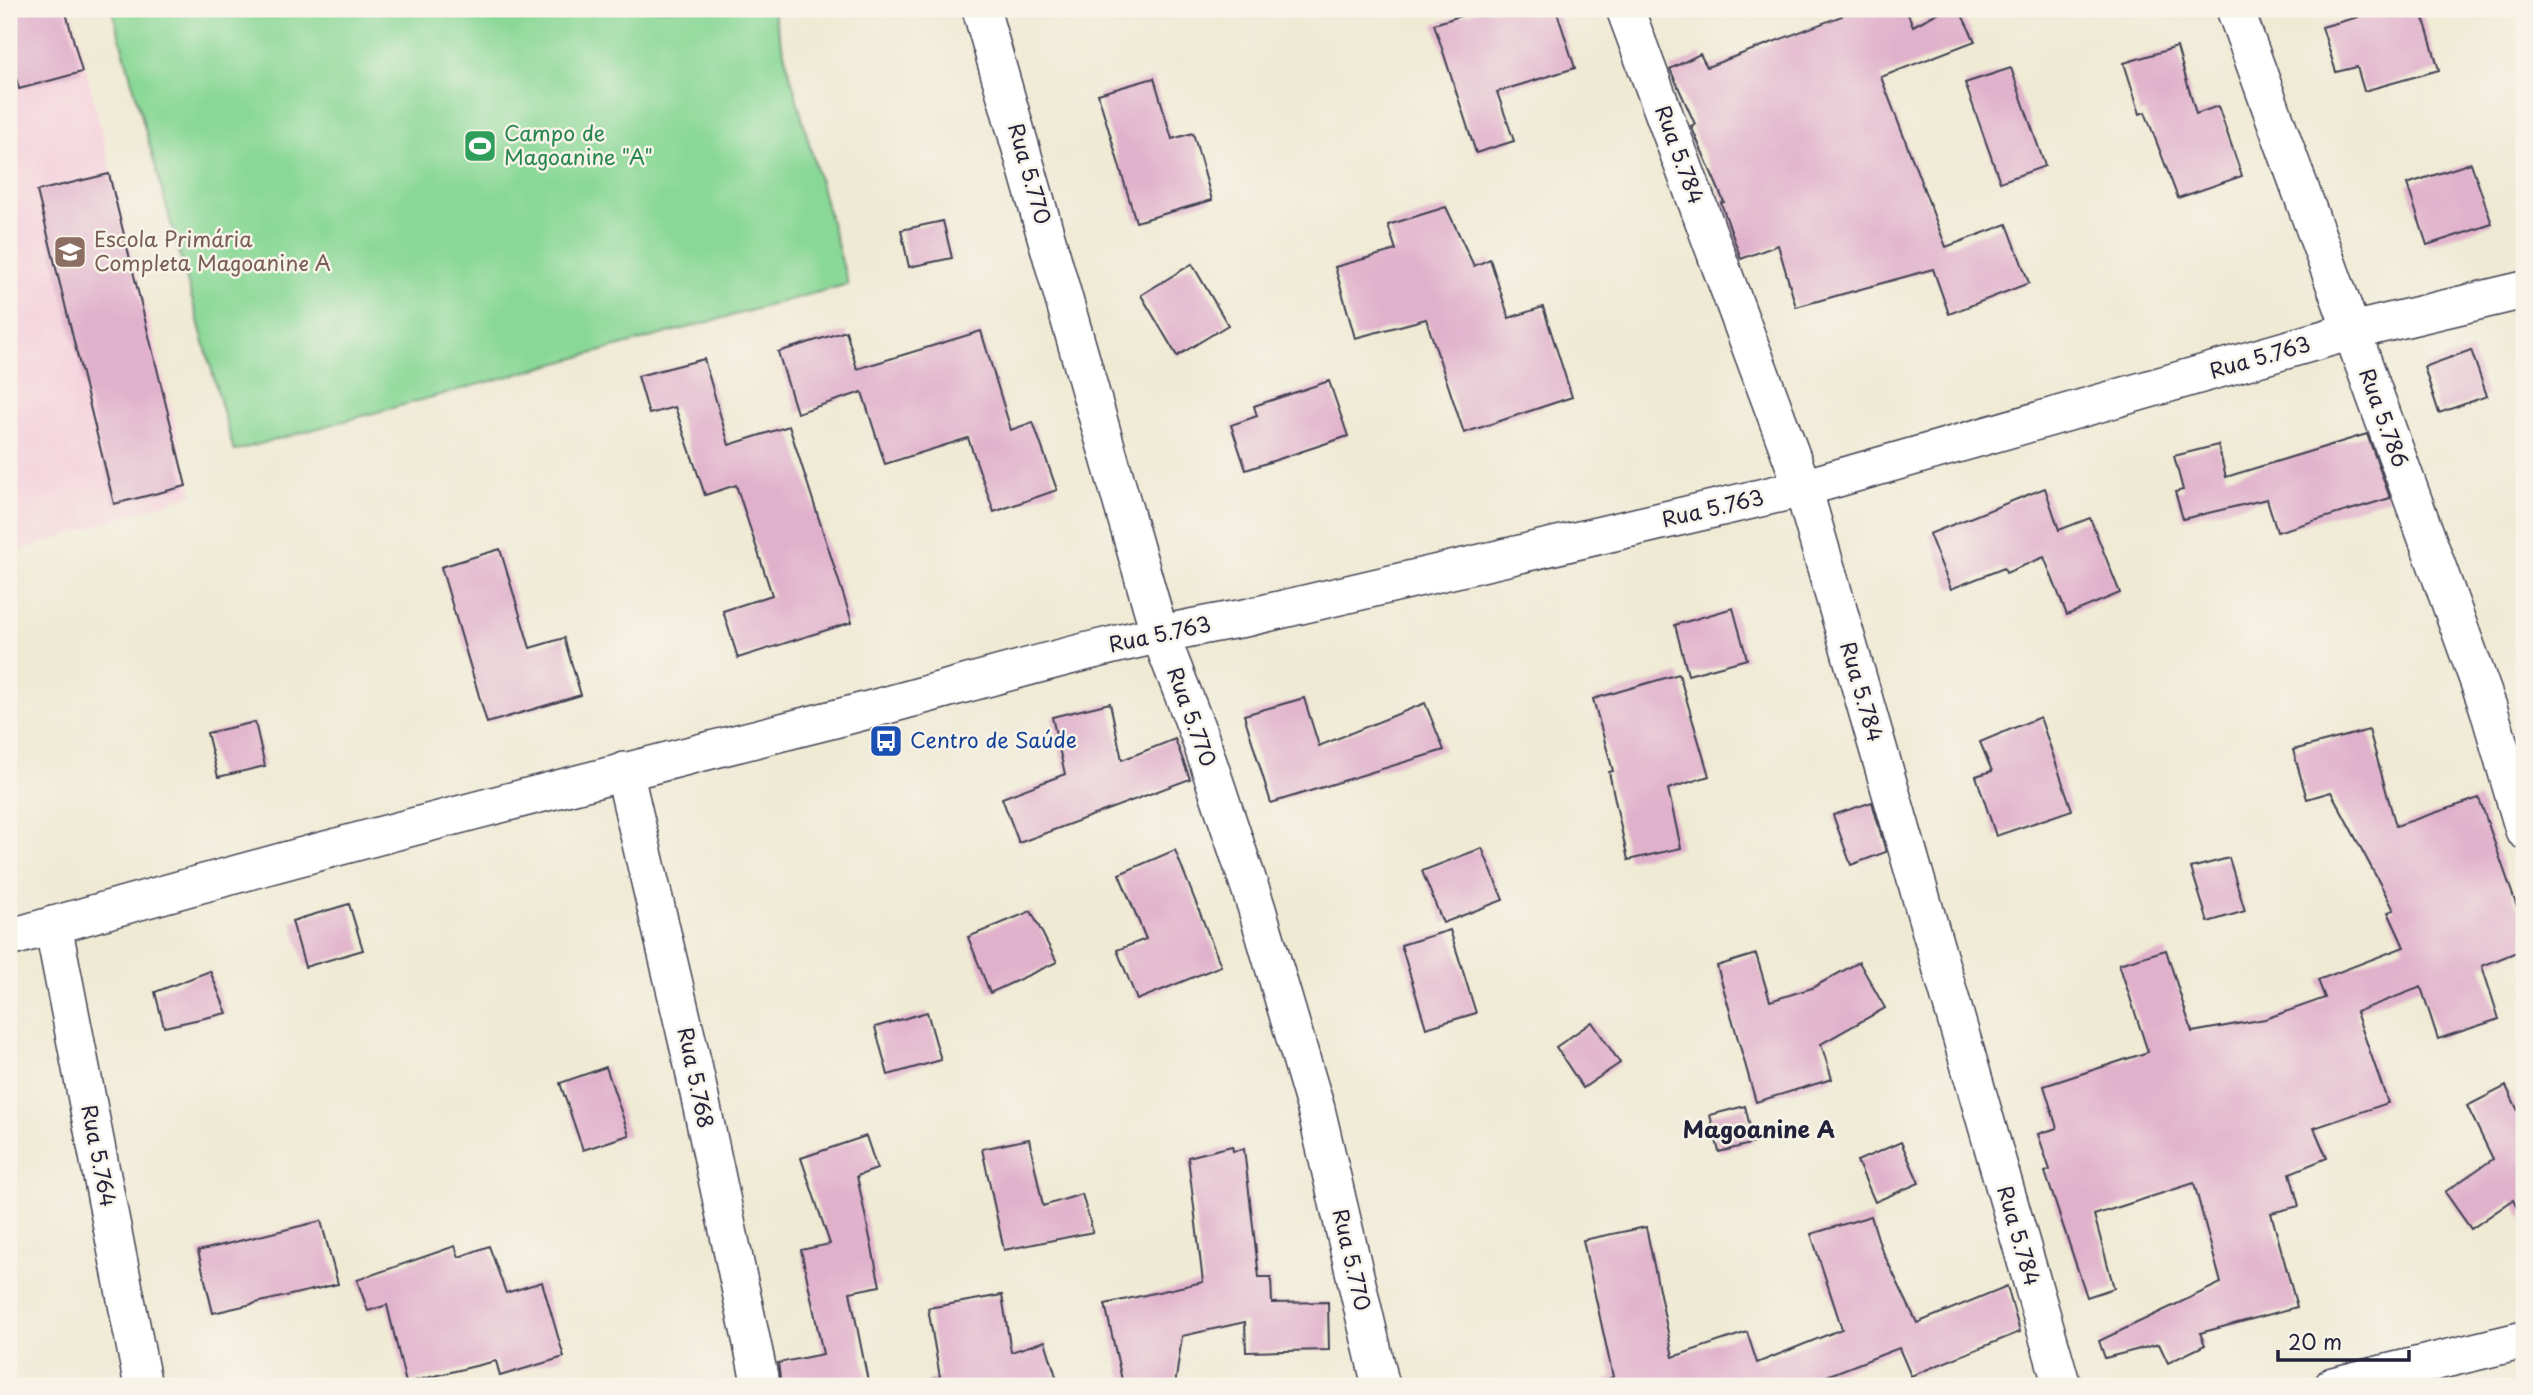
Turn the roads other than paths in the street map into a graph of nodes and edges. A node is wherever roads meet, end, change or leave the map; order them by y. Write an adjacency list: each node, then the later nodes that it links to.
1 (981, 9): 7 (street, Rua 5.770)
2 (1625, 9): 6 (street, Rua 5.784)
3 (2235, 9): 5 (street, Rua 5.786)
4 (2524, 290): 5 (street, Rua 5.763)
5 (2351, 331): 6 (street, Rua 5.763); 9 (street, Rua 5.786)
6 (1803, 488): 7 (street, Rua 5.763); 16 (street, Rua 5.784)
7 (1159, 632): 8 (street, Rua 5.763); 15 (street, Rua 5.770)
8 (624, 771): 10 (street, Rua 5.763); 14 (street, Rua 5.768)
9 (2524, 830)
10 (53, 925): 11 (street, Rua 5.763); 13 (street, Rua 5.764)
11 (9, 938)
12 (2524, 1340): 17 (street)
13 (143, 1386)
14 (761, 1386)
15 (1381, 1386)
16 (2062, 1386)
17 (2333, 1386)

